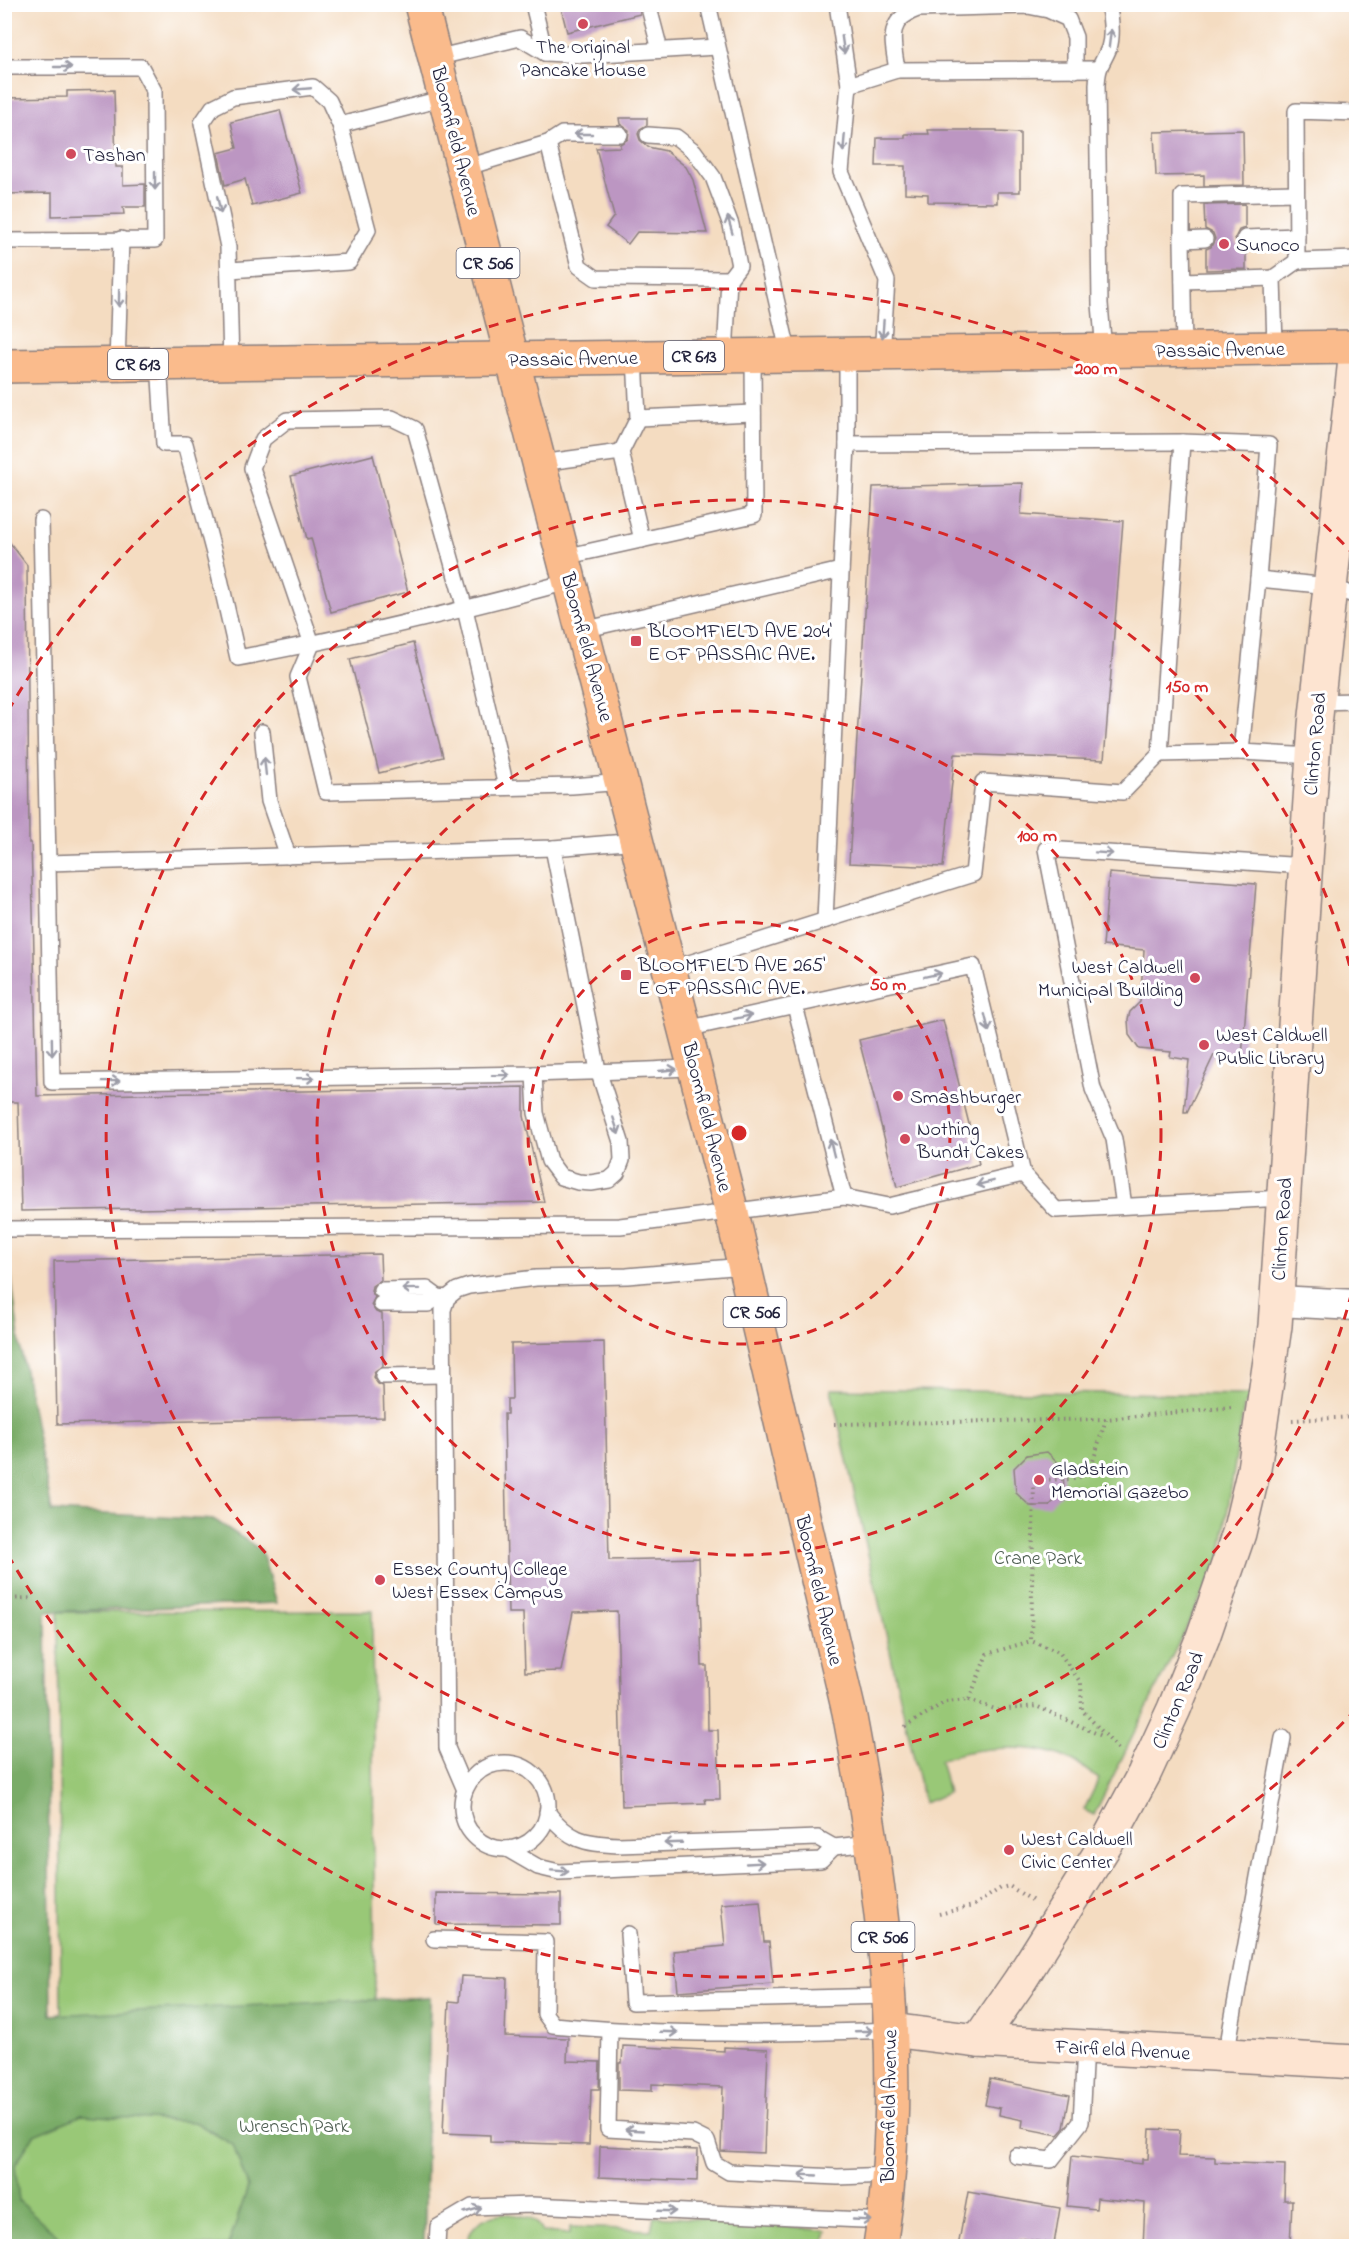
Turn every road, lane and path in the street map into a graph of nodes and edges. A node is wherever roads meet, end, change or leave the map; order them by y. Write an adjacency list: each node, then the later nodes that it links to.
1 (421, 4): 10 (main road, Bloomfield Avenue / CR 506)
2 (532, 4): 9 (lane)
3 (648, 4): 8 (lane)
4 (708, 4): 7 (lane)
5 (837, 4): 15 (lane, one-way to 15)
6 (1108, 4): 12 (lane, one-way to 6)
7 (717, 47): 8 (lane); 42 (lane)
8 (660, 50): 9 (lane)
9 (545, 53): 10 (lane)
10 (435, 58): 16 (main road, Bloomfield Avenue / CR 506)
11 (4, 67): 26 (lane, one-way to 26)
12 (1097, 69): 14 (lane); 39 (lane)
13 (897, 70): 14 (lane); 14 (lane); 15 (lane)
14 (1075, 70)
15 (849, 85): 41 (lane, one-way to 41)
16 (446, 98): 18 (lane); 22 (main road, Bloomfield Avenue / CR 506)
17 (1356, 113): 23 (lane)
18 (340, 125): 32 (lane); 32 (lane, one-way to 32)
19 (620, 134): 21 (lane, one-way to 21)
20 (648, 135): 34 (lane, one-way to 20)
21 (549, 143): 22 (lane); 34 (lane)
22 (464, 168): 45 (main road, Bloomfield Avenue / CR 506)
23 (1296, 193): 24 (lane); 28 (lane)
24 (1296, 236): 25 (lane); 31 (lane)
25 (1245, 238)
26 (121, 239): 29 (lane); 47 (lane, one-way to 47)
27 (1205, 239): 28 (lane)
28 (1182, 240): 35 (lane)
29 (4, 241)
30 (1356, 259): 31 (lane)
31 (1297, 261): 33 (lane)
32 (230, 270): 46 (lane)
33 (1273, 278): 35 (lane); 36 (lane)
34 (729, 279): 43 (lane)
35 (1184, 281): 38 (lane)
36 (1275, 347): 37 (main road, Passaic Avenue / CR 613); 38 (main road, Passaic Avenue / CR 613)
37 (1356, 349): 61 (street, Clinton Road)
38 (1184, 350): 39 (main road, Passaic Avenue / CR 613)
39 (1104, 351): 41 (main road, Passaic Avenue / CR 613)
40 (847, 354): 41 (main road, Passaic Avenue / CR 613); 42 (main road, Passaic Avenue / CR 613); 53 (lane)
41 (882, 354)
42 (789, 355): 43 (main road, Passaic Avenue / CR 613)
43 (739, 356): 44 (main road, Passaic Avenue / CR 613); 50 (lane)
44 (635, 357): 45 (main road, Passaic Avenue / CR 613); 51 (lane)
45 (513, 358): 46 (main road, Passaic Avenue / CR 613); 55 (main road, Bloomfield Avenue / CR 506)
46 (231, 363): 48 (main road, Passaic Avenue / CR 613)
47 (117, 364): 48 (main road, Passaic Avenue / CR 613); 49 (main road, Passaic Avenue / CR 613)
48 (161, 364): 64 (lane)
49 (4, 366)
50 (753, 413): 51 (lane); 57 (lane)
51 (638, 418): 54 (lane)
52 (1182, 442): 53 (lane); 60 (lane); 69 (lane)
53 (847, 444): 59 (lane)
54 (621, 452): 55 (lane); 57 (lane)
55 (540, 463): 58 (main road, Bloomfield Avenue / CR 506)
56 (41, 520): 76 (lane)
57 (642, 540): 58 (lane)
58 (568, 569): 62 (lane); 63 (main road, Bloomfield Avenue / CR 506)
59 (841, 570): 63 (lane); 78 (lane)
60 (1258, 579): 61 (lane); 68 (lane)
61 (1343, 591): 66 (street, Clinton Road)
62 (465, 609): 64 (lane); 64 (lane); 72 (lane)
63 (583, 630): 71 (main road, Bloomfield Avenue / CR 506)
64 (312, 644): 72 (lane)
65 (1356, 701): 66 (lane)
66 (1317, 702): 70 (street, Clinton Road)
67 (262, 732): 75 (lane, one-way to 67)
68 (1241, 752): 69 (lane); 70 (lane)
69 (1160, 754): 78 (lane)
70 (1313, 756): 77 (street, Clinton Road)
71 (622, 782): 72 (lane); 73 (main road, Bloomfield Avenue / CR 506)
72 (506, 788)
73 (638, 841): 74 (lane); 79 (main road, Bloomfield Avenue / CR 506)
74 (553, 848): 75 (lane); 83 (lane)
75 (288, 856): 76 (lane)
76 (48, 863): 84 (lane, one-way to 84)
77 (1305, 866): 87 (street, Clinton Road); 88 (lane, one-way to 77)
78 (825, 920): 79 (lane)
79 (670, 969): 81 (main road, Bloomfield Avenue / CR 506)
80 (795, 1006): 81 (lane, one-way to 80); 85 (lane, one-way to 85); 86 (lane, one-way to 80)
81 (686, 1029): 82 (main road, Bloomfield Avenue / CR 506)
82 (695, 1067): 83 (lane, one-way to 82); 89 (main road, Bloomfield Avenue / CR 506)
83 (598, 1070): 84 (lane); 84 (lane, one-way to 84)
84 (534, 1074)
85 (1023, 1174): 86 (lane, one-way to 86); 88 (lane)
86 (844, 1197): 89 (lane)
87 (1283, 1198): 88 (lane); 94 (street, Clinton Road)
88 (1124, 1206)
89 (732, 1212): 90 (lane); 91 (main road, Bloomfield Avenue / CR 506)
90 (4, 1229)
91 (744, 1266): 93 (lane); 112 (main road, Bloomfield Avenue / CR 506)
92 (381, 1297): 93 (lane)
93 (442, 1298): 97 (lane)
94 (1276, 1301): 95 (street); 98 (street, Clinton Road)
95 (1356, 1305)
96 (383, 1376): 97 (lane)
97 (444, 1376): 110 (lane)
98 (1247, 1414): 99 (path); 100 (path); 109 (street, Clinton Road)
99 (1356, 1417)
100 (1106, 1419): 101 (path); 104 (path)
101 (834, 1424)
102 (34, 1598): 103 (path)
103 (4, 1599)
104 (1031, 1641): 105 (path); 107 (path)
105 (969, 1700): 106 (path); 107 (path)
106 (905, 1727)
107 (1106, 1737): 109 (path)
108 (1283, 1738): 124 (lane)
109 (1144, 1774): 122 (street, Clinton Road)
110 (465, 1790): 111 (lane); 114 (lane)
111 (547, 1812): 113 (lane, one-way to 111); 114 (lane)
112 (871, 1843): 113 (lane); 119 (main road, Bloomfield Avenue / CR 506)
113 (834, 1847): 114 (lane, one-way to 113)
114 (507, 1849)
115 (1036, 1902): 116 (path)
116 (939, 1914)
117 (628, 1934): 119 (lane)
118 (434, 1939): 120 (lane)
119 (888, 1996): 121 (main road, Bloomfield Avenue / CR 506)
120 (610, 2030): 121 (lane, one-way to 121); 127 (lane, one-way to 120)
121 (891, 2030): 122 (street, Fairfield Avenue); 127 (main road, Bloomfield Avenue / CR 506)
122 (978, 2041): 123 (street, Fairfield Avenue)
123 (1086, 2047): 124 (street, Fairfield Avenue); 126 (lane)
124 (1226, 2055): 125 (street, Fairfield Avenue)
125 (1356, 2062)
126 (1016, 2156)
127 (888, 2175): 128 (main road, Bloomfield Avenue / CR 506)
128 (883, 2234): 129 (lane, one-way to 128)
129 (437, 2247)

